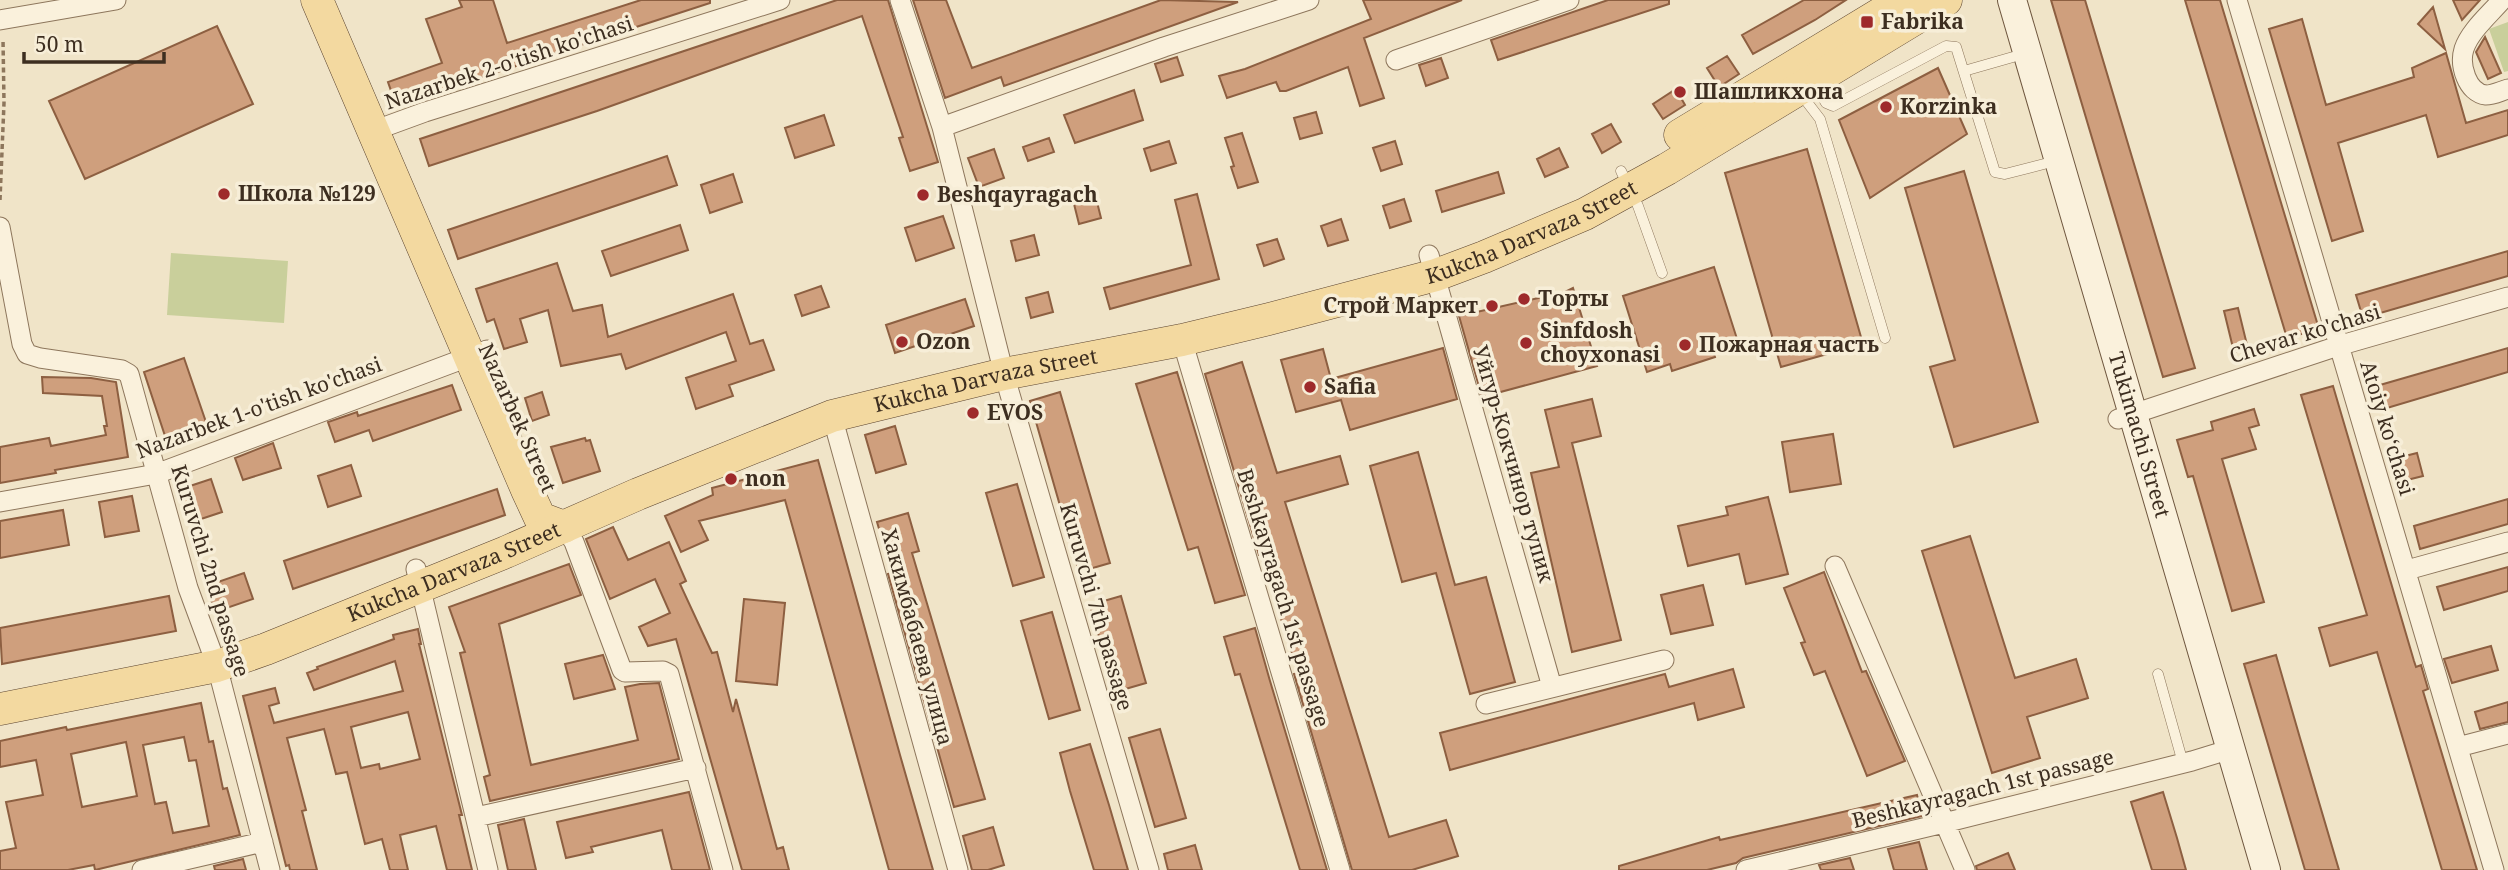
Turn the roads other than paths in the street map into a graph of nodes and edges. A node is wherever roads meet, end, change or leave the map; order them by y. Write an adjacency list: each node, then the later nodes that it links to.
1 (116, 0): 14 (street)
2 (317, 0): 21 (main road, Nazarbek Street)
3 (336, 0): 21 (main road, Nazarbek Street)
4 (780, 0): 21 (street, Nazarbek 2-o'tish ko'chasi)
5 (900, 0): 20 (street, Kuruvchi 7th passage)
6 (1309, 0): 20 (street)
7 (1569, 0): 16 (street)
8 (1903, 0): 23 (main road, Kukcha Darvaza Street)
9 (1946, 0): 18 (main road, Kukcha Darvaza Street)
10 (1996, 0): 15 (main road, Tukimachi Street)
11 (2012, 0): 24 (main road, Tukimachi Street)
12 (2237, 0): 31 (street, Atoiy koʻchasi)
13 (2502, 0): 19 (street)
14 (1, 19)
15 (2013, 57): 17 (lane); 22 (main road, Tukimachi Street)
16 (1396, 60)
17 (1964, 71): 18 (lane); 22 (lane)
18 (1805, 86): 23 (main road, Kukcha Darvaza Street); 29 (lane)
19 (2508, 89)
20 (943, 127): 33 (street, Kuruvchi 7th passage)
21 (381, 128): 32 (main road, Nazarbek Street)
22 (2044, 164): 24 (main road, Tukimachi Street)
23 (1625, 180): 26 (main road, Kukcha Darvaza Street); 27 (lane)
24 (2064, 203): 35 (main road, Tukimachi Street)
25 (0, 227): 36 (street, Kuruvchi 2nd passage)
26 (1433, 265): 30 (main road, Kukcha Darvaza Street); 33 (main road, Kukcha Darvaza Street); 46 (street, Уйгур-Кокчинор тупик)
27 (1662, 273)
28 (2508, 298): 31 (street, Chevar ko'chasi)
29 (1885, 338)
30 (1182, 340): 33 (main road, Kukcha Darvaza Street); 64 (street, Beshkayragach 1st passage)
31 (2338, 346): 35 (street, Chevar ko'chasi); 41 (street, Atoiy koʻchasi)
32 (478, 354): 36 (street, Nazarbek 1-o'tish ko'chasi); 38 (main road, Nazarbek Street)
33 (1002, 365): 34 (main road, Kukcha Darvaza Street); 38 (main road, Kukcha Darvaza Street); 63 (street, Kuruvchi 7th passage)
34 (832, 416): 38 (main road, Kukcha Darvaza Street); 62 (street, Хакимбабаева улица)
35 (2126, 416): 52 (main road, Tukimachi Street)
36 (156, 474): 37 (street, Nazarbek 1-o'tish ko'chasi); 43 (street, Kuruvchi 2nd passage)
37 (0, 502)
38 (554, 519): 42 (main road, Kukcha Darvaza Street); 54 (street)
39 (2508, 542): 41 (street)
40 (1835, 566): 56 (street)
41 (2407, 570): 51 (street, Atoiy koʻchasi)
42 (418, 578): 43 (main road, Kukcha Darvaza Street); 55 (street)
43 (213, 656): 47 (main road, Kukcha Darvaza Street); 49 (main road, Kukcha Darvaza Street); 57 (street, Kuruvchi 2nd passage)
44 (1664, 660): 46 (street)
45 (2158, 674): 53 (lane)
46 (1552, 687): 48 (street)
47 (0, 689)
48 (1486, 704)
49 (0, 709)
50 (2508, 734): 51 (street)
51 (2458, 747): 69 (street, Atoiy koʻchasi)
52 (2222, 752): 53 (street, Beshkayragach 1st passage); 67 (main road, Tukimachi Street); 68 (main road, Tukimachi Street)
53 (2183, 763): 56 (street, Beshkayragach 1st passage)
54 (696, 768): 55 (street); 61 (street)
55 (476, 817): 60 (street)
56 (1944, 823): 65 (street, Beshkayragach 1st passage); 66 (street)
57 (263, 842): 58 (street); 59 (street, Kuruvchi 2nd passage)
58 (142, 870)
59 (270, 870)
60 (488, 870)
61 (723, 870)
62 (958, 870)
63 (1149, 870)
64 (1340, 870)
65 (1746, 870)
66 (1965, 870)
67 (2248, 870)
68 (2266, 870)
69 (2494, 870)

